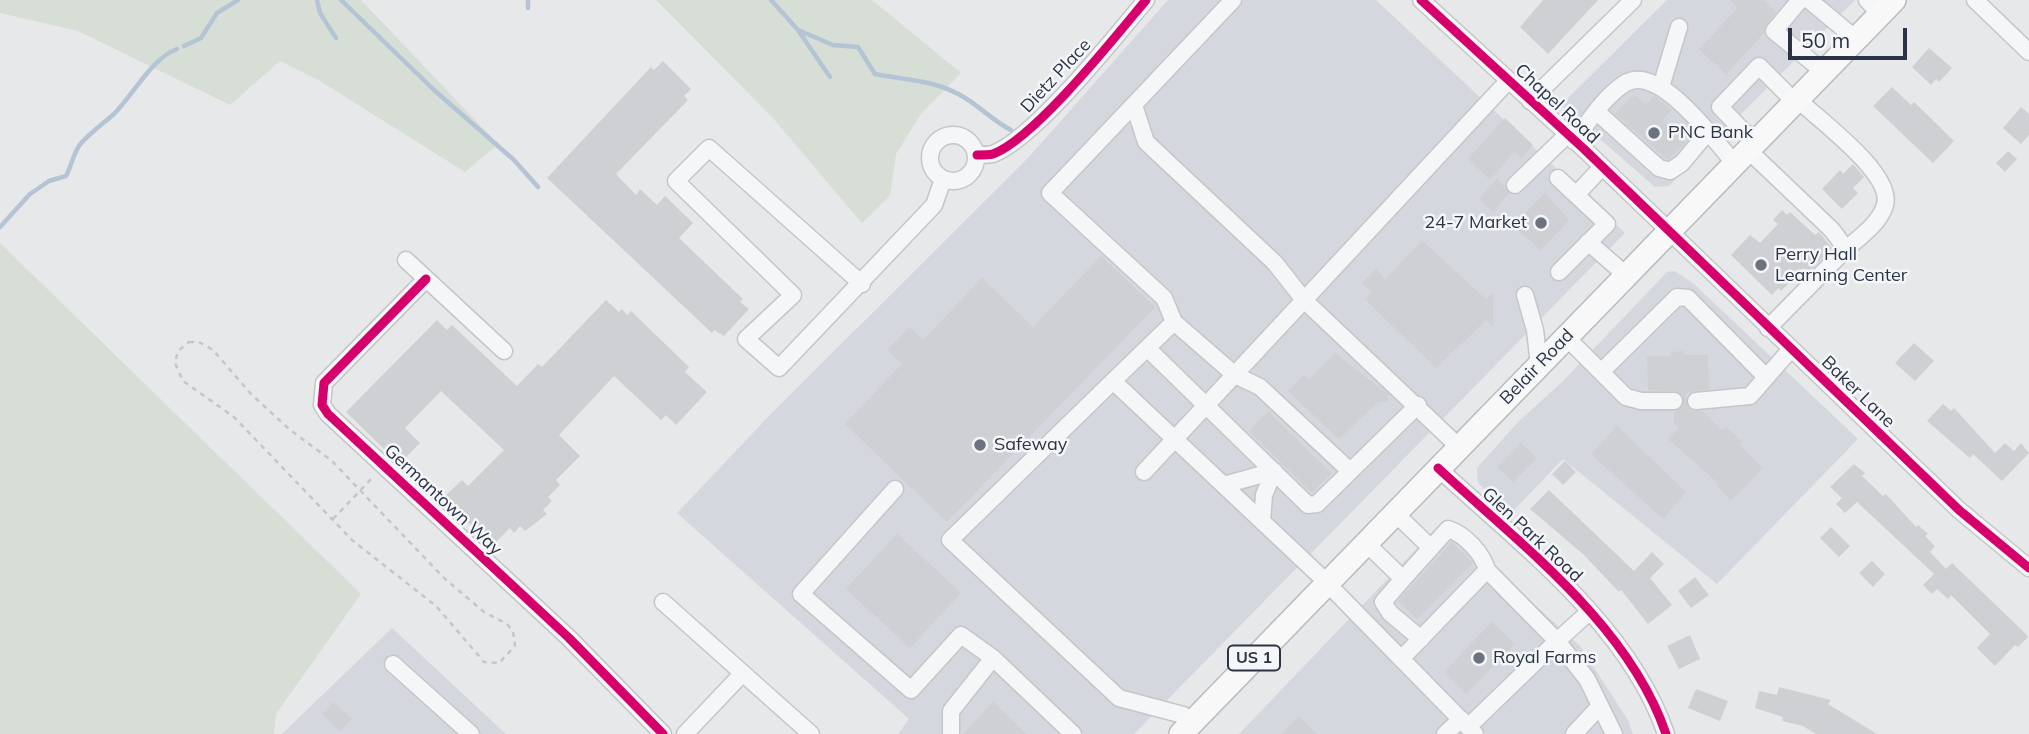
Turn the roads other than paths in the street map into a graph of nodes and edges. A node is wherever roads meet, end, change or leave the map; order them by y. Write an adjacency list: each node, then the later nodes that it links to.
1 (1146, 0): 22 (street, Dietz Place)
2 (1233, 0): 17 (street)
3 (1421, 0): 13 (street, Chapel Road)
4 (1633, 0): 15 (street)
5 (1800, 0): 12 (street)
6 (1809, 0): 10 (street)
7 (1975, 0): 11 (street)
8 (1880, 5): 10 (highway, Belair Road / US 1)
9 (1679, 27): 14 (street)
10 (1856, 39): 12 (highway, Belair Road / US 1)
11 (2029, 52)
12 (1824, 72): 16 (highway, Belair Road / US 1)
13 (1508, 81): 15 (street, Chapel Road); 37 (street)
14 (1661, 87): 18 (street); 19 (street)
15 (1530, 101): 20 (street, Chapel Road)
16 (1796, 101): 21 (highway, Belair Road / US 1); 21 (street); 30 (street)
17 (1134, 105): 37 (street); 38 (street)
18 (1597, 111): 19 (street); 20 (street)
19 (1707, 133): 21 (street)
20 (1571, 138): 23 (street, Chapel Road); 26 (street)
21 (1746, 152): 28 (highway, Belair Road / US 1); 30 (street)
22 (977, 155): 25 (street); 25 (street)
23 (1602, 167): 27 (street); 28 (street, Chapel Road)
24 (1558, 177): 27 (street)
25 (943, 179): 35 (street)
26 (1515, 185)
27 (1576, 195): 29 (street)
28 (1670, 234): 33 (highway, Belair Road / US 1); 39 (street, Baker Lane)
29 (1588, 243): 32 (street); 33 (street)
30 (1846, 249): 39 (street)
31 (406, 260): 34 (street)
32 (1559, 272)
33 (1627, 276): 40 (highway, Belair Road / US 1)
34 (426, 279): 43 (street); 81 (street, Germantown Way)
35 (862, 284): 35 (street)
36 (1525, 295): 44 (street)
37 (1304, 300): 46 (street); 51 (street)
38 (1174, 322): 41 (street); 46 (street)
39 (1768, 328): 42 (street, Baker Lane)
40 (1566, 337): 44 (highway, Belair Road / US 1); 45 (street)
41 (1147, 348): 48 (street); 52 (street)
42 (1791, 349): 47 (street); 65 (street, Baker Lane)
43 (504, 351)
44 (1539, 365): 54 (highway, Belair Road / US 1)
45 (1602, 371): 47 (street); 49 (street)
46 (1235, 375): 52 (street); 57 (street)
47 (1766, 377): 50 (street)
48 (1113, 381): 53 (street); 78 (street)
49 (1674, 401)
50 (1696, 401)
51 (1418, 405): 54 (street); 57 (street)
52 (1206, 407): 53 (street); 56 (street)
53 (1176, 439): 58 (street); 59 (street)
54 (1459, 447): 55 (highway, Belair Road / US 1)
55 (1438, 468): 61 (highway, Belair Road / US 1); 70 (street, Glen Park Road)
56 (1274, 471): 57 (street); 59 (street); 62 (street)
57 (1350, 471)
58 (1143, 472)
59 (1224, 485): 62 (street)
60 (895, 489): 73 (street)
61 (1395, 513): 63 (highway, Belair Road / US 1); 64 (street)
62 (1262, 521): 68 (street)
63 (1366, 543): 67 (street); 68 (highway, Belair Road / US 1)
64 (1430, 547): 66 (street); 67 (street)
65 (2029, 568)
66 (1487, 570): 71 (street); 72 (street)
67 (1403, 579): 71 (street)
68 (1327, 583): 74 (street); 78 (highway, Belair Road / US 1)
69 (663, 602): 76 (street)
70 (1589, 612): 72 (street); 89 (street, Glen Park Road)
71 (1421, 639): 74 (street)
72 (1558, 641): 77 (street); 79 (street)
73 (993, 658): 84 (street); 85 (street)
74 (1401, 659): 79 (street)
75 (393, 664): 80 (street)
76 (741, 675): 82 (street); 83 (street)
77 (1600, 706): 87 (street); 88 (street)
78 (1182, 725)
79 (1468, 727): 86 (street)
80 (471, 734)
81 (663, 734)
82 (685, 734)
83 (811, 734)
84 (951, 734)
85 (1073, 734)
86 (1445, 734)
87 (1574, 734)
88 (1614, 734)
89 (1666, 734)

